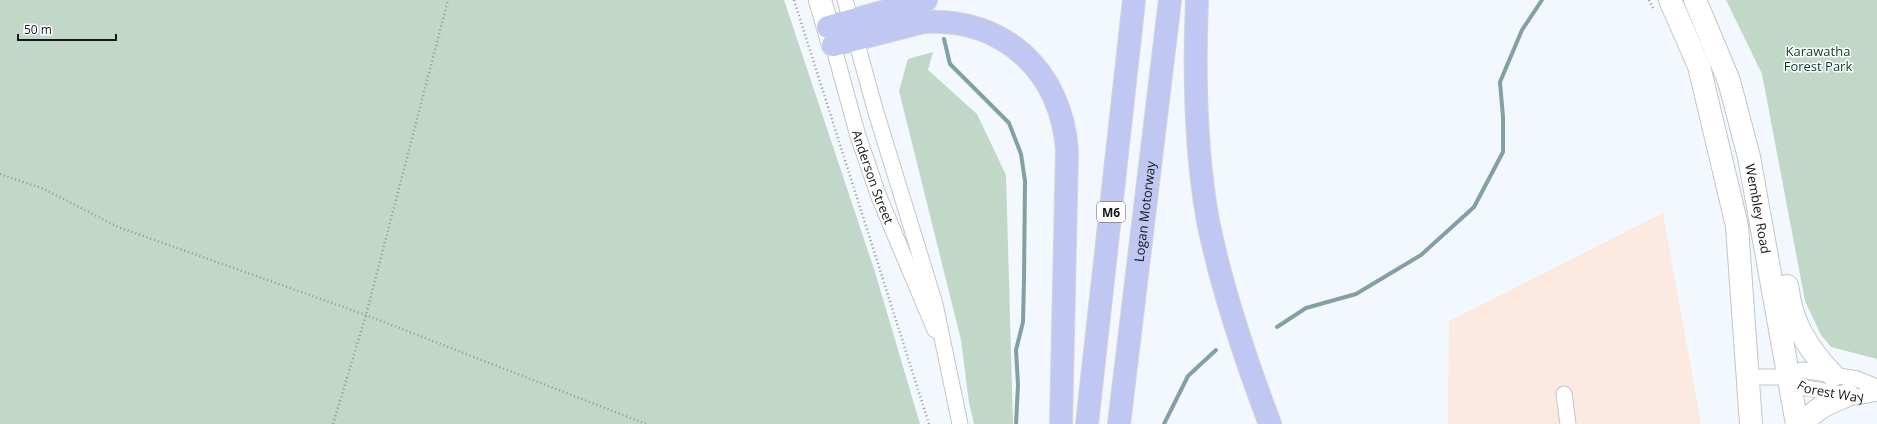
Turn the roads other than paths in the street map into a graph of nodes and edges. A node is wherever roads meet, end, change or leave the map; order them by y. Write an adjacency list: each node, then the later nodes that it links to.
1 (820, 0): 9 (main road, Anderson Street)
2 (1134, 0): 21 (highway, M6)
3 (1170, 0): 22 (highway, Logan Motorway / M6)
4 (1197, 0): 23 (highway)
5 (1695, 0): 10 (main road, Wembley Road)
6 (909, 1): 8 (highway)
7 (1662, 5): 13 (main road, Wembley Road)
8 (850, 20): 9 (highway); 11 (street, Anderson Street); 20 (highway)
9 (831, 36): 11 (street, Anderson Street)
10 (1757, 195): 12 (main road); 14 (main road, Wembley Road)
11 (944, 349): 19 (street, Anderson Street)
12 (1833, 375): 14 (street, Forest Way); 15 (street, Forest Way)
13 (1747, 377): 14 (street, Forest Way); 25 (main road, Wembley Road)
14 (1788, 377): 18 (street, Forest Way); 26 (main road, Wembley Road)
15 (1877, 387)
16 (1877, 393): 18 (street, Forest Way)
17 (1564, 394): 24 (street)
18 (1848, 395): 27 (main road)
19 (960, 424)
20 (1061, 424)
21 (1087, 424)
22 (1118, 424)
23 (1270, 424)
24 (1568, 424)
25 (1751, 424)
26 (1797, 424)
27 (1805, 424)

